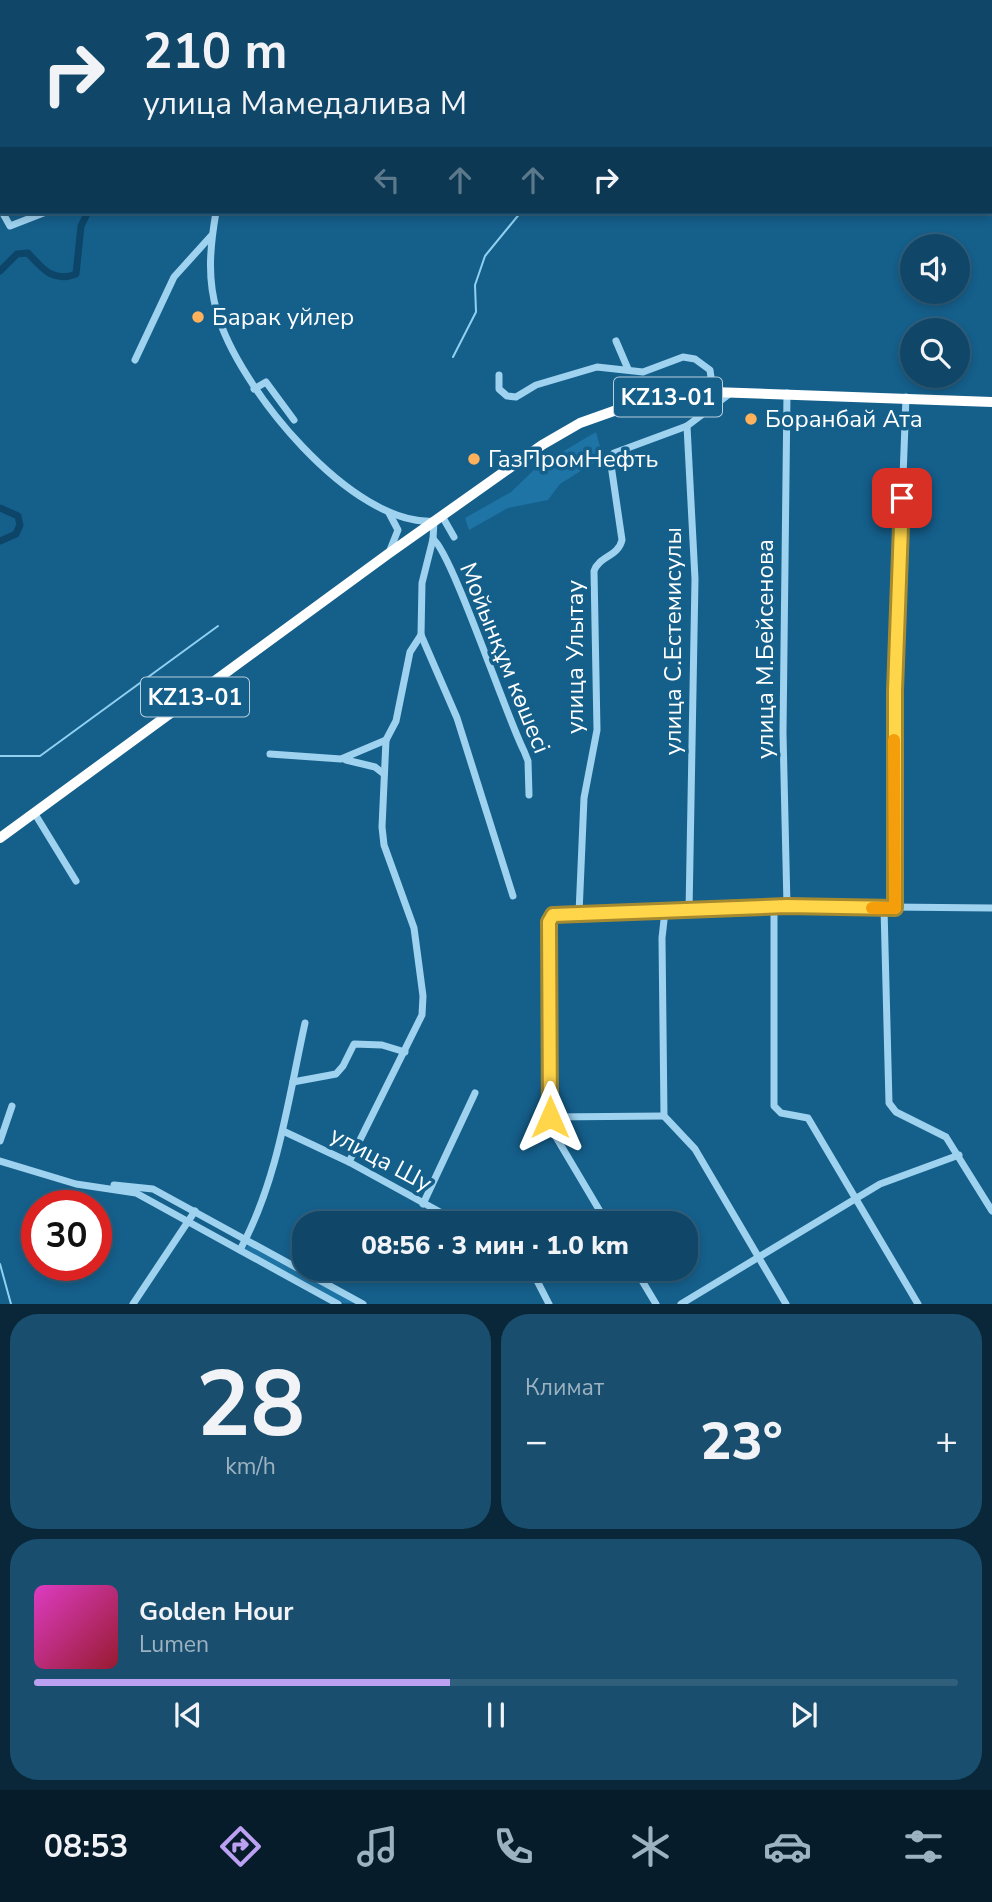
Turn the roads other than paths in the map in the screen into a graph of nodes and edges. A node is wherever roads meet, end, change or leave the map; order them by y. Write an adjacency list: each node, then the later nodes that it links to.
1 (3, 214): 2 (street)
2 (41, 214)
3 (216, 214): 4 (street)
4 (212, 236): 6 (street); 9 (street)
5 (616, 341): 7 (street)
6 (135, 360)
7 (628, 369): 8 (street); 10 (street)
8 (499, 376)
9 (254, 389): 15 (street); 17 (street)
10 (713, 392): 11 (highway, KZ13-01); 18 (highway, KZ13-01)
11 (732, 392): 12 (highway, KZ13-01); 16 (street)
12 (787, 393): 13 (highway, KZ13-01); 33 (street, улица М.Бейсенова)
13 (906, 397): 14 (highway, KZ13-01); 35 (street)
14 (992, 402)
15 (294, 420)
16 (687, 426): 38 (street, улица С.Естемисулы); 39 (street, улица Улытау)
17 (387, 510): 18 (street); 21 (street)
18 (438, 518): 19 (street); 20 (street, Мойынқұм көшесі); 21 (highway, KZ13-01)
19 (454, 537)
20 (433, 539): 22 (street, Мойынқұм көшесі); 27 (street, Мойынқұм көшесі)
21 (388, 554): 28 (highway, KZ13-01)
22 (421, 635): 23 (street, Мойынқұм көшесі); 31 (street)
23 (386, 740): 25 (street); 26 (street, Мойынқұм көшесі)
24 (270, 754): 25 (street)
25 (341, 759): 26 (street)
26 (384, 774): 41 (street, Мойынқұм көшесі)
27 (529, 794)
28 (35, 814): 29 (highway, KZ13-01); 30 (street)
29 (0, 838)
30 (76, 881)
31 (513, 896)
32 (774, 906): 33 (street); 38 (street); 53 (street)
33 (787, 906): 34 (street)
34 (884, 908): 35 (street); 49 (street)
35 (895, 908): 36 (street)
36 (992, 908)
37 (665, 911): 38 (street); 39 (street); 45 (street)
38 (689, 912)
39 (579, 913): 46 (street)
40 (305, 1023): 42 (street)
41 (405, 1052): 42 (street); 51 (street, Мойынқұм көшесі)
42 (293, 1082): 47 (street)
43 (475, 1093): 54 (street)
44 (12, 1106): 48 (street)
45 (664, 1116): 46 (street); 62 (street)
46 (550, 1117): 57 (street)
47 (283, 1131): 51 (street, улица Шу); 60 (street)
48 (0, 1141)
49 (959, 1154): 53 (street); 58 (street)
50 (0, 1161): 52 (street)
51 (349, 1162): 54 (street, улица Шу)
52 (106, 1187): 55 (street); 59 (street)
53 (855, 1199): 62 (street); 72 (street)
54 (423, 1204): 56 (street, улица Шу)
55 (195, 1211): 59 (street); 60 (street)
56 (437, 1211)
57 (600, 1211)
58 (992, 1211)
59 (188, 1222): 61 (street); 65 (street)
60 (246, 1239): 61 (street); 67 (street)
61 (240, 1250): 66 (street)
62 (758, 1256): 70 (street); 71 (street)
63 (538, 1281): 68 (street)
64 (642, 1281): 69 (street)
65 (134, 1303)
66 (338, 1304)
67 (363, 1304)
68 (550, 1304)
69 (656, 1304)
70 (681, 1304)
71 (786, 1304)
72 (918, 1304)

